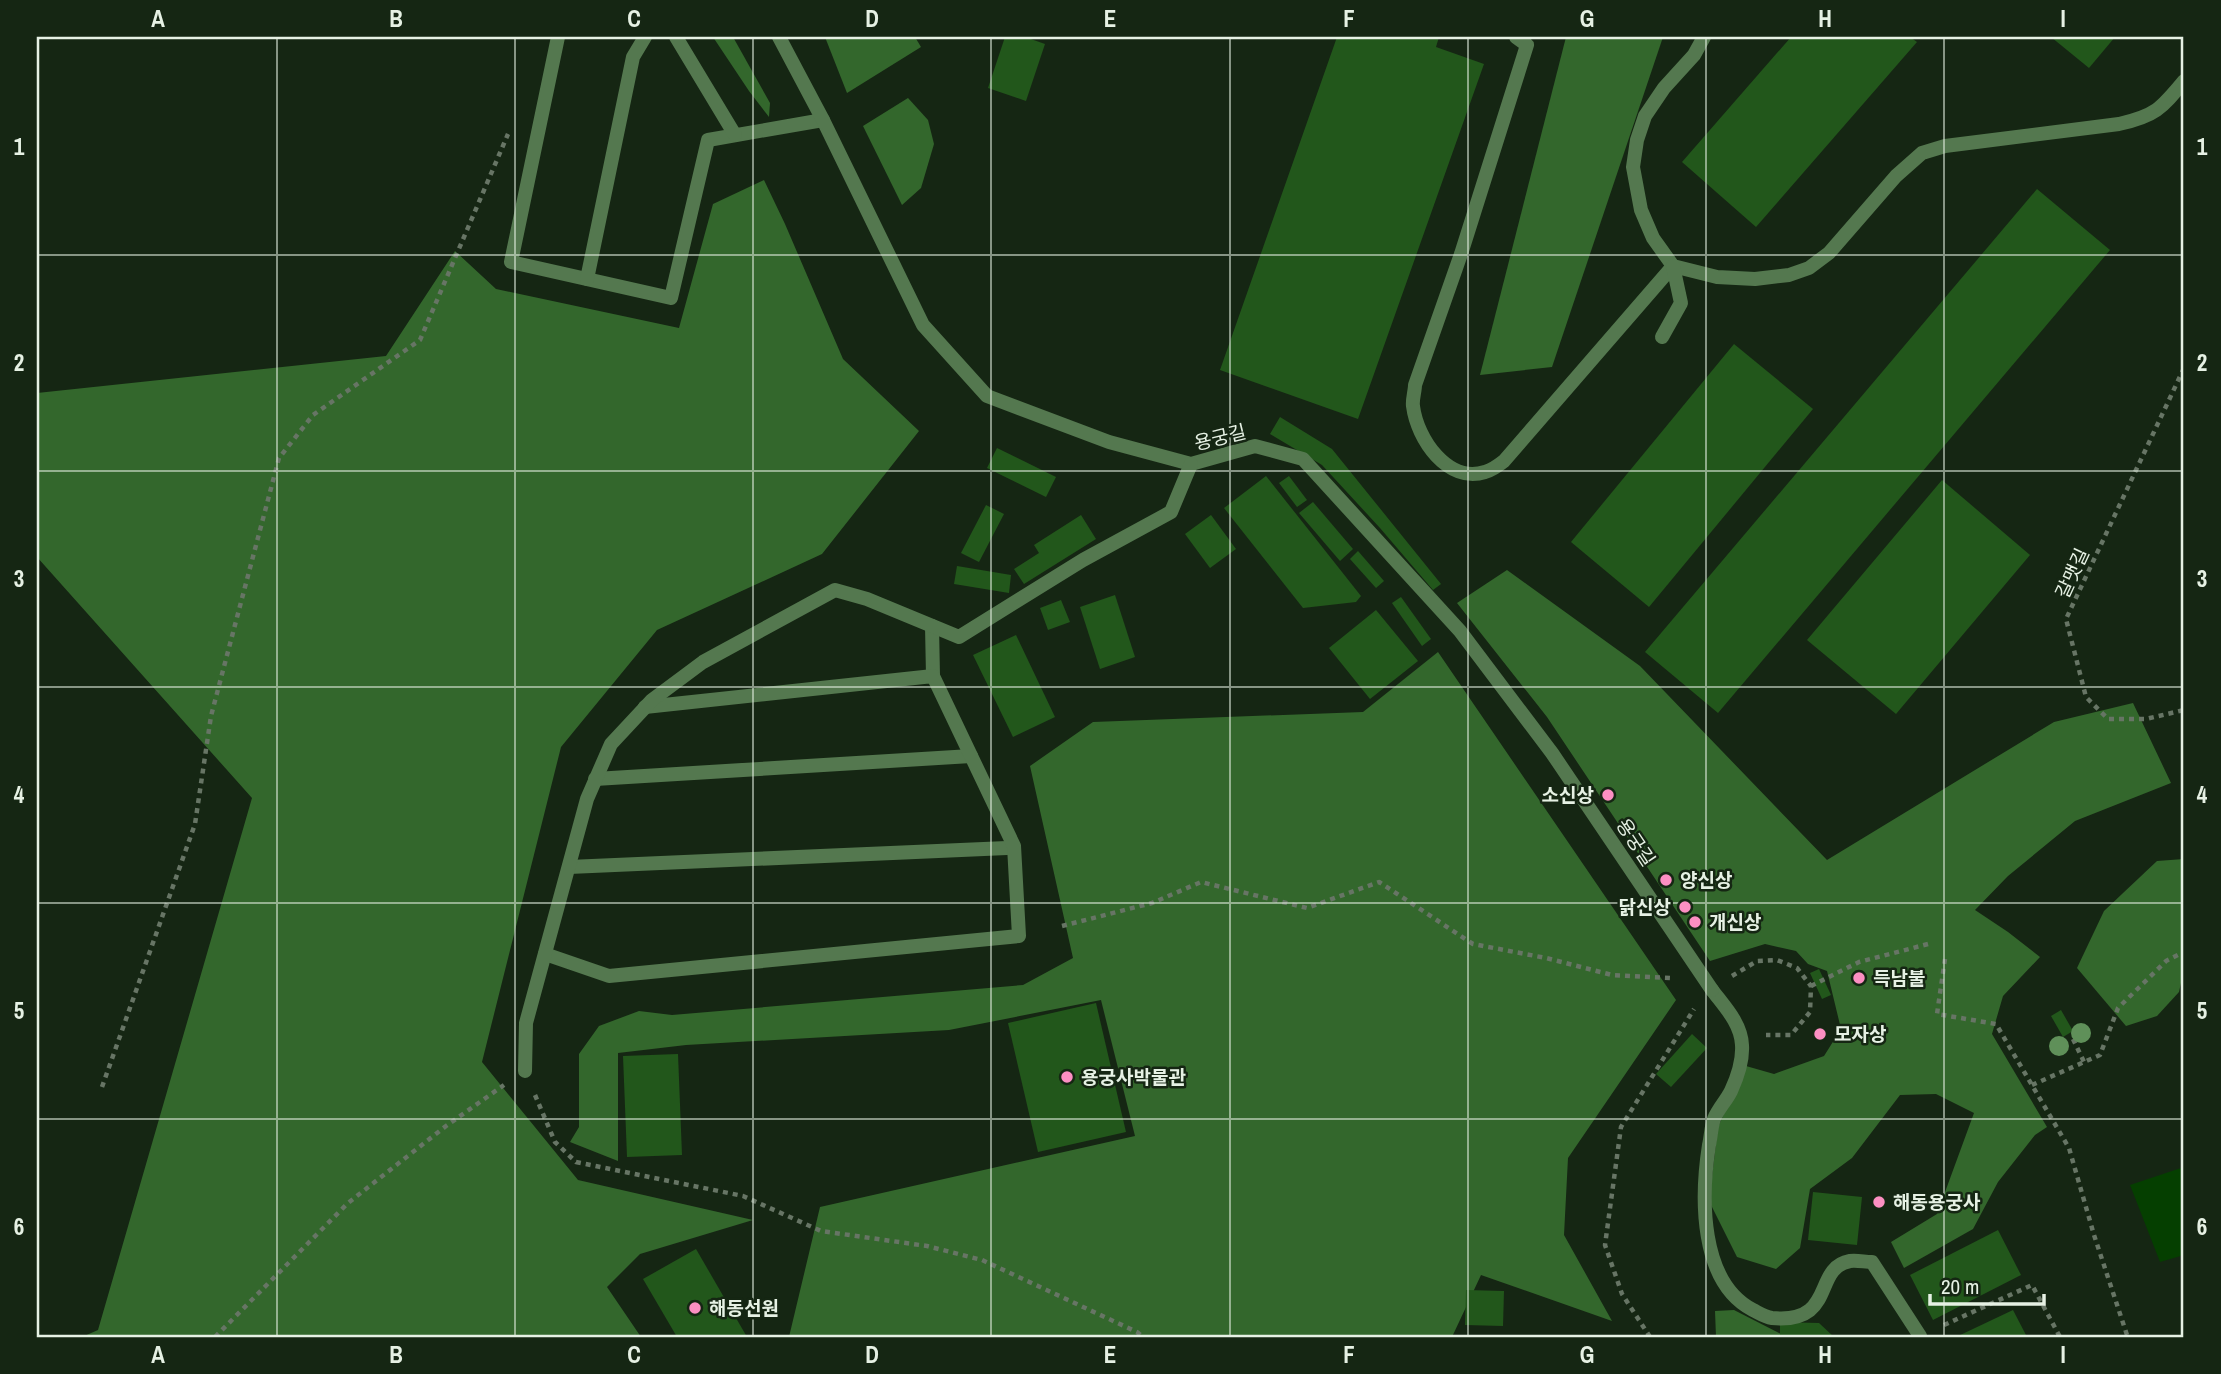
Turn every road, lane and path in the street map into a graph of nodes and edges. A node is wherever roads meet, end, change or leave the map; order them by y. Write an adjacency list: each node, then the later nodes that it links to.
1 (558, 37): 12 (street)
2 (645, 37): 12 (street)
3 (676, 37): 10 (street)
4 (779, 37): 8 (street, 용궁길)
5 (1516, 37): 11 (street)
6 (1704, 37): 11 (street)
7 (2184, 81): 11 (street)
8 (823, 120): 10 (street); 15 (street, 용궁길)
9 (511, 127): 37 (path)
10 (736, 135): 12 (street)
11 (1673, 266): 13 (street)
12 (587, 279)
13 (1662, 337)
14 (2184, 368): 19 (path, 갈맷길)
15 (1191, 464): 16 (street); 31 (street, 용궁길)
16 (932, 626): 17 (street); 18 (street)
17 (933, 676): 18 (street); 20 (street)
18 (645, 707): 21 (street)
19 (2184, 710)
20 (971, 756): 21 (street); 27 (street)
21 (595, 779): 23 (street)
22 (1007, 848): 23 (street)
23 (569, 867): 27 (street)
24 (1062, 926): 29 (path)
25 (1932, 943): 30 (path)
26 (2184, 952): 34 (path)
27 (545, 954): 35 (street)
28 (1945, 959): 36 (path)
29 (1665, 976)
30 (1811, 986): 31 (path); 32 (path)
31 (1712, 990): 32 (street); 42 (path)
32 (1737, 1023): 39 (street)
33 (2073, 1039): 34 (path)
34 (2084, 1062): 36 (path)
35 (525, 1071): 40 (path); 41 (path)
36 (2032, 1085): 38 (path)
37 (102, 1087)
38 (2127, 1335)
39 (1920, 1336): 43 (path)
40 (215, 1337)
41 (1143, 1337)
42 (1650, 1337)
43 (2060, 1337)

